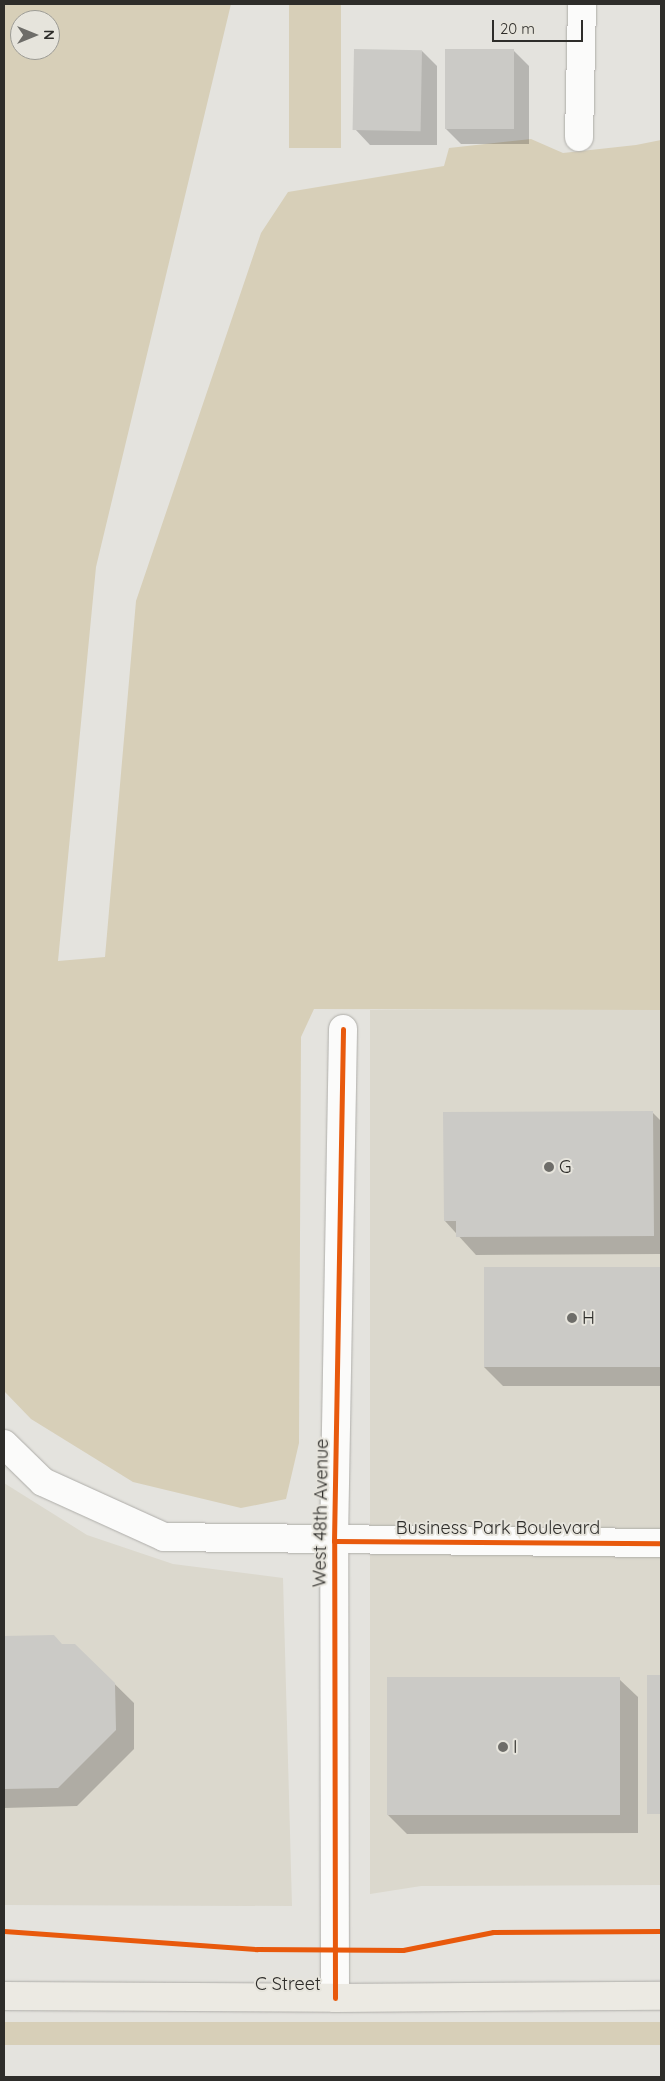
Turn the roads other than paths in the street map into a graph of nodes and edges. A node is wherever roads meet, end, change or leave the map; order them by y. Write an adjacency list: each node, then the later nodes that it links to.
1 (582, 4): 2 (street)
2 (579, 137)
3 (343, 1029): 5 (street, West 48th Avenue)
4 (4, 1444): 5 (street, Business Park Boulevard)
5 (334, 1541): 6 (street, Business Park Boulevard); 9 (street, West 48th Avenue)
6 (661, 1543)
7 (4, 1996): 9 (main road, C Street)
8 (661, 1996): 9 (main road, C Street)
9 (334, 1998)

